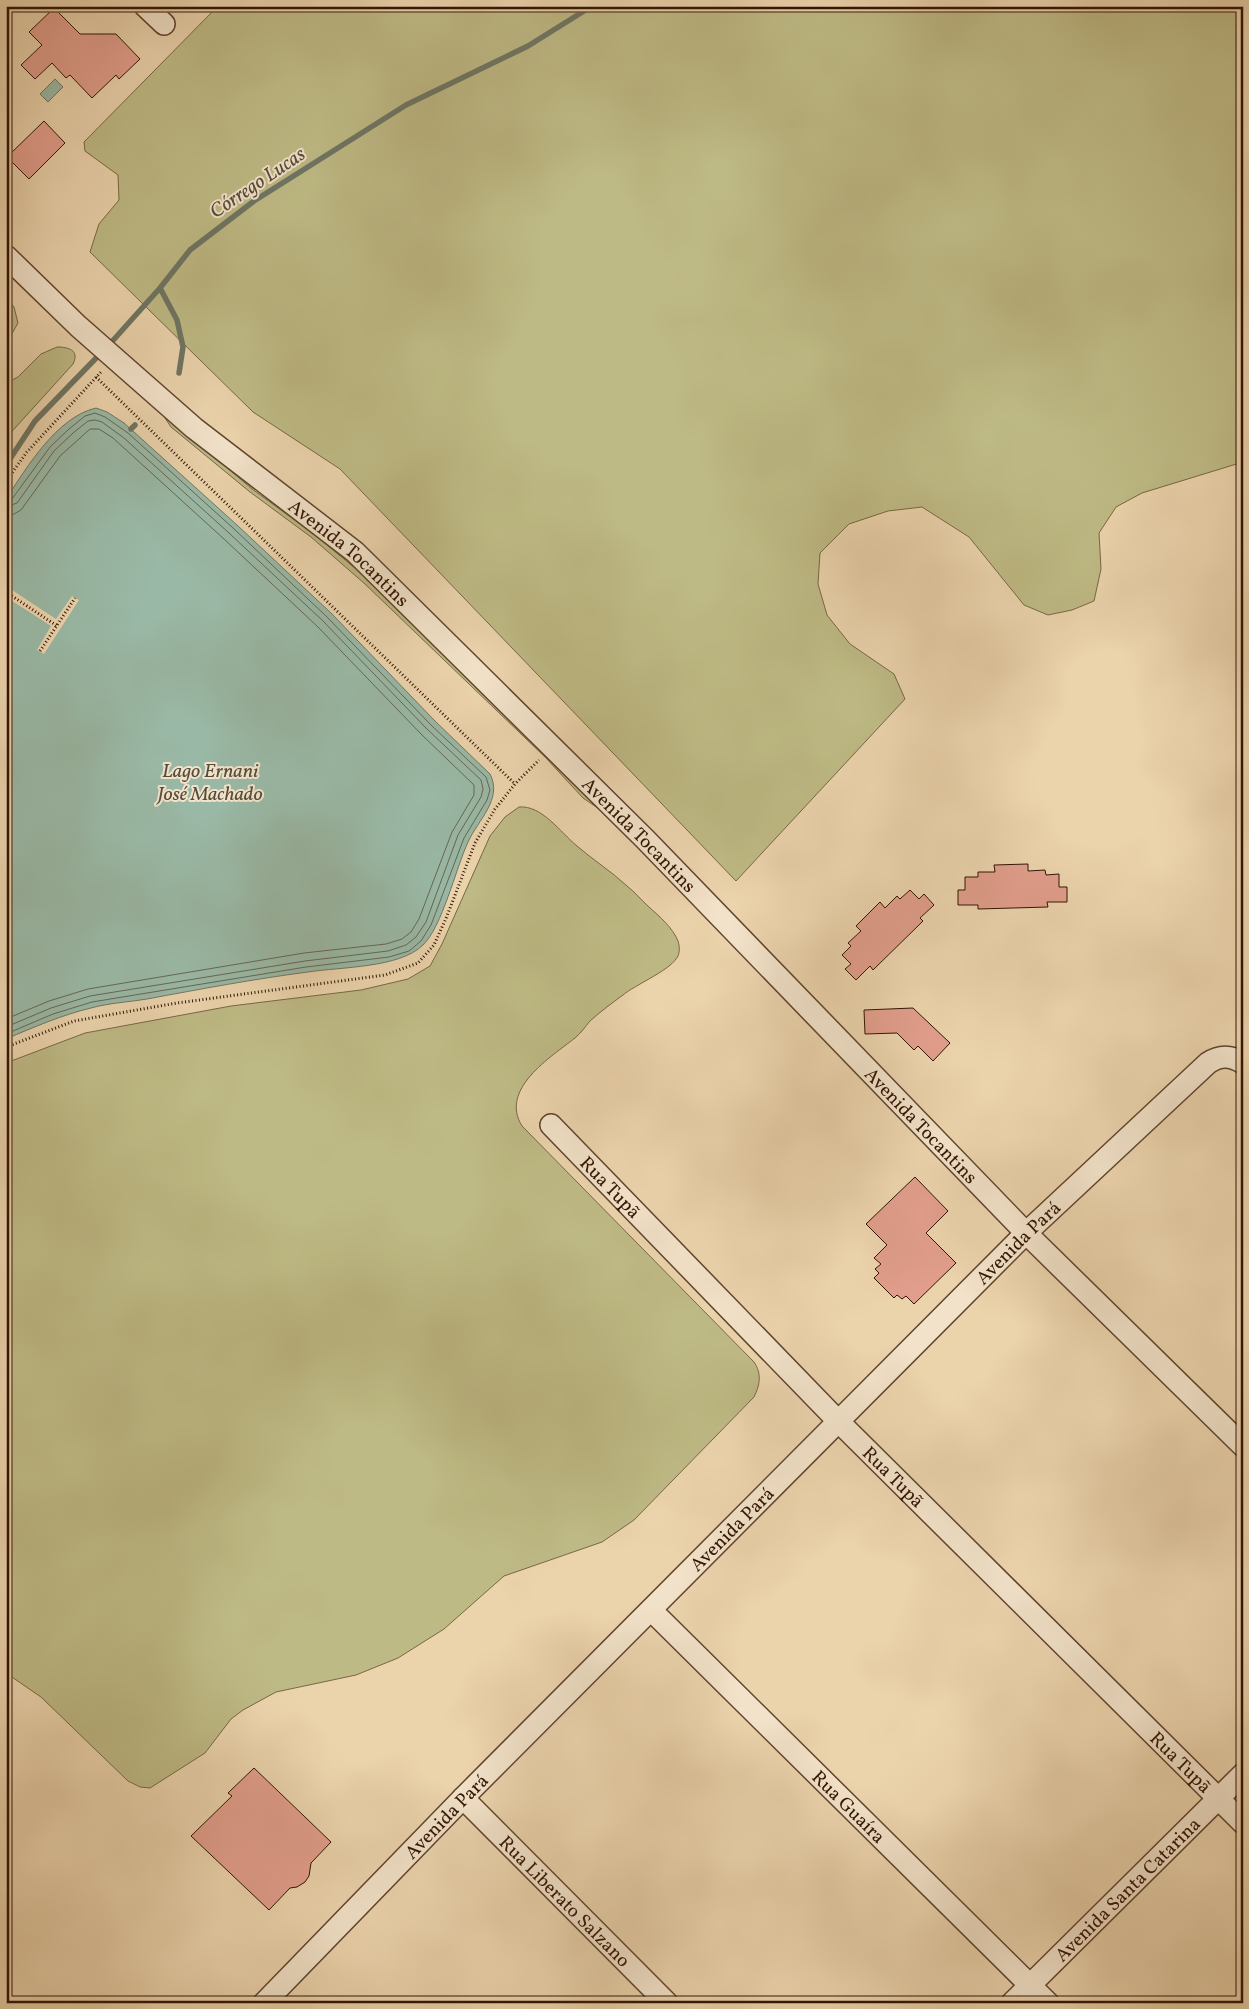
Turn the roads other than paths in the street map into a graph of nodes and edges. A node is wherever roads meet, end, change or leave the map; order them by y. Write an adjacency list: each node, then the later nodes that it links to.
1 (145, 6): 2 (street)
2 (164, 24)
3 (6, 256): 6 (street, Avenida Tocantins)
4 (1243, 1063): 6 (street, Avenida Pará)
5 (551, 1125): 7 (street, Rua Tupã)
6 (1026, 1233): 7 (street, Avenida Pará); 8 (street, Avenida Tocantins)
7 (839, 1422): 9 (street, Avenida Pará); 12 (street, Rua Tupã)
8 (1243, 1446)
9 (651, 1610): 11 (street, Avenida Pará); 14 (street, Rua Guaíra)
10 (1243, 1774): 12 (street, Avenida Santa Catarina)
11 (463, 1798): 15 (street, Avenida Pará); 16 (street, Rua Liberato Salzano)
12 (1218, 1798): 13 (street, Rua Tupã); 14 (street, Avenida Santa Catarina)
13 (1243, 1823)
14 (1030, 1985): 17 (street, Avenida Santa Catarina); 18 (street, Rua Guaíra)
15 (270, 2001)
16 (667, 2003)
17 (1012, 2003)
18 (1048, 2003)

